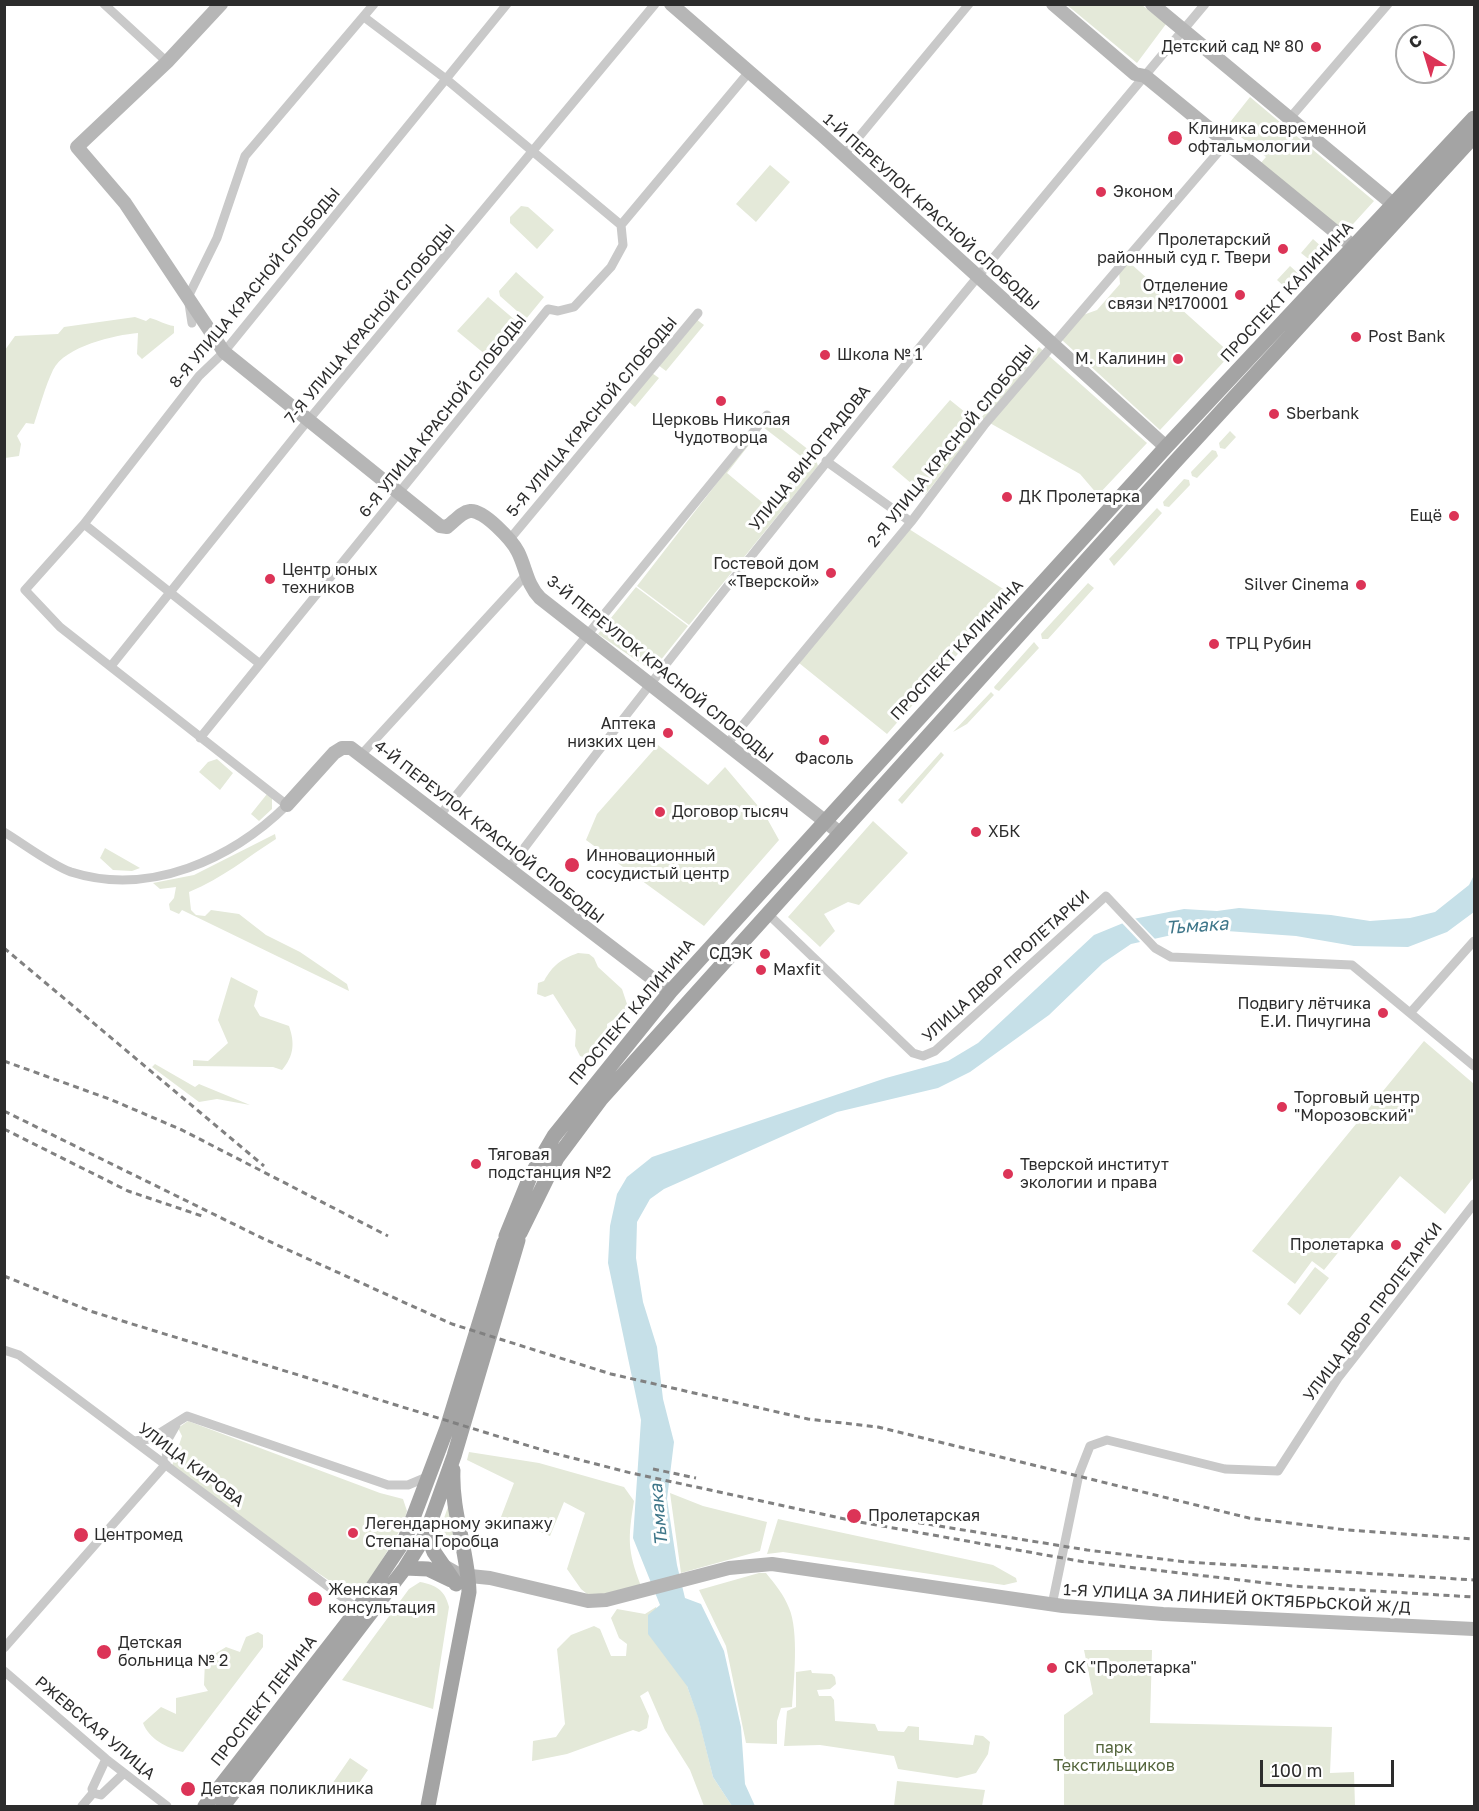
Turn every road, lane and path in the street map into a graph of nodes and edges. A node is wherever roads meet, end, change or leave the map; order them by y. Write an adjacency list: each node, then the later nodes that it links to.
1 (104, 4): 14 (street)
2 (221, 4): 14 (street)
3 (374, 4): 12 (street)
4 (507, 4): 17 (street, 8-Я УЛИЦА КРАСНОЙ СЛОБОДЫ)
5 (656, 4): 22 (street, 7-Я УЛИЦА КРАСНОЙ СЛОБОДЫ)
6 (671, 4): 15 (street, 1-Й ПЕРЕУЛОК КРАСНОЙ СЛОБОДЫ)
7 (969, 4): 23 (street)
8 (1053, 4): 16 (street)
9 (1152, 4): 13 (street)
10 (1205, 4): 13 (street, УЛИЦА ВИНОГРАДОВА)
11 (1388, 4): 18 (street)
12 (364, 17): 17 (street); 28 (street)
13 (1184, 30): 16 (street, УЛИЦА ВИНОГРАДОВА); 18 (street)
14 (167, 62): 28 (street, 3-Й ПЕРЕУЛОК КРАСНОЙ СЛОБОДЫ)
15 (749, 72): 23 (street, 1-Й ПЕРЕУЛОК КРАСНОЙ СЛОБОДЫ); 25 (street)
16 (1145, 76): 21 (street); 27 (street, УЛИЦА ВИНОГРАДОВА)
17 (446, 79): 22 (street); 32 (street, 8-Я УЛИЦА КРАСНОЙ СЛОБОДЫ)
18 (1290, 118): 24 (street)
19 (1474, 118): 24 (main road, ПРОСПЕКТ КАЛИНИНА)
20 (1474, 136): 24 (main road, ПРОСПЕКТ КАЛИНИНА)
21 (1226, 143): 26 (street); 31 (street, 2-Я УЛИЦА КРАСНОЙ СЛОБОДЫ)
22 (533, 151): 25 (street); 34 (street, 7-Я УЛИЦА КРАСНОЙ СЛОБОДЫ)
23 (844, 154): 27 (street, 1-Й ПЕРЕУЛОК КРАСНОЙ СЛОБОДЫ)
24 (1398, 208): 26 (main road, ПРОСПЕКТ КАЛИНИНА); 37 (main road, ПРОСПЕКТ КАЛИНИНА)
25 (621, 225): 38 (street, 6-Я УЛИЦА КРАСНОЙ СЛОБОДЫ)
26 (1354, 248): 35 (main road, ПРОСПЕКТ КАЛИНИНА)
27 (978, 277): 31 (street, 1-Й ПЕРЕУЛОК КРАСНОЙ СЛОБОДЫ); 36 (street, УЛИЦА ВИНОГРАДОВА)
28 (188, 297): 30 (street); 32 (street, 3-Й ПЕРЕУЛОК КРАСНОЙ СЛОБОДЫ)
29 (698, 313): 41 (street, 5-Я УЛИЦА КРАСНОЙ СЛОБОДЫ)
30 (192, 323)
31 (1052, 345): 35 (street, 1-Й ПЕРЕУЛОК КРАСНОЙ СЛОБОДЫ); 39 (street, 2-Я УЛИЦА КРАСНОЙ СЛОБОДЫ)
32 (224, 352): 34 (street, 3-Й ПЕРЕУЛОК КРАСНОЙ СЛОБОДЫ); 40 (street, 8-Я УЛИЦА КРАСНОЙ СЛОБОДЫ)
33 (767, 415): 44 (street)
34 (310, 419): 38 (street, 3-Й ПЕРЕУЛОК КРАСНОЙ СЛОБОДЫ); 43 (street, 7-Я УЛИЦА КРАСНОЙ СЛОБОДЫ)
35 (1166, 447): 37 (main road); 48 (main road, ПРОСПЕКТ КАЛИНИНА)
36 (826, 460): 39 (street); 47 (street, УЛИЦА ВИНОГРАДОВА)
37 (1173, 464): 49 (main road, ПРОСПЕКТ КАЛИНИНА)
38 (400, 494): 41 (street, 3-Й ПЕРЕУЛОК КРАСНОЙ СЛОБОДЫ); 45 (street, 6-Я УЛИЦА КРАСНОЙ СЛОБОДЫ)
39 (911, 522): 51 (street, 2-Я УЛИЦА КРАСНОЙ СЛОБОДЫ)
40 (84, 524): 43 (street); 46 (street, 8-Я УЛИЦА КРАСНОЙ СЛОБОДЫ)
41 (509, 540): 42 (street, 3-Й ПЕРЕУЛОК КРАСНОЙ СЛОБОДЫ)
42 (526, 575): 44 (street, 3-Й ПЕРЕУЛОК КРАСНОЙ СЛОБОДЫ); 52 (street)
43 (169, 591): 45 (street); 46 (street, 7-Я УЛИЦА КРАСНОЙ СЛОБОДЫ)
44 (588, 635): 47 (street, 3-Й ПЕРЕУЛОК КРАСНОЙ СЛОБОДЫ); 54 (street)
45 (260, 664): 50 (street, 6-Я УЛИЦА КРАСНОЙ СЛОБОДЫ)
46 (111, 666): 50 (street)
47 (648, 683): 51 (street, 3-Й ПЕРЕУЛОК КРАСНОЙ СЛОБОДЫ); 58 (street, УЛИЦА ВИНОГРАДОВА)
48 (932, 704): 49 (main road); 55 (main road, ПРОСПЕКТ КАЛИНИНА)
49 (938, 727): 57 (main road, ПРОСПЕКТ КАЛИНИНА)
50 (200, 738): 53 (street)
51 (727, 744): 55 (street, 3-Й ПЕРЕУЛОК КРАСНОЙ СЛОБОДЫ)
52 (362, 755): 53 (street, 4-Й ПЕРЕУЛОК КРАСНОЙ СЛОБОДЫ); 54 (street, 4-Й ПЕРЕУЛОК КРАСНОЙ СЛОБОДЫ)
53 (287, 804): 56 (street, 4-Й ПЕРЕУЛОК КРАСНОЙ СЛОБОДЫ)
54 (440, 815): 58 (street, 4-Й ПЕРЕУЛОК КРАСНОЙ СЛОБОДЫ)
55 (824, 820): 57 (street, 3-Й ПЕРЕУЛОК КРАСНОЙ СЛОБОДЫ); 59 (main road, ПРОСПЕКТ КАЛИНИНА)
56 (4, 832)
57 (840, 833): 60 (main road, ПРОСПЕКТ КАЛИНИНА)
58 (509, 868): 62 (street, 4-Й ПЕРЕУЛОК КРАСНОЙ СЛОБОДЫ)
59 (761, 890): 60 (main road); 62 (main road, ПРОСПЕКТ КАЛИНИНА)
60 (767, 913): 63 (street, УЛИЦА ДВОР ПРОЛЕТАРКИ); 64 (main road, ПРОСПЕКТ КАЛИНИНА)
61 (1474, 942): 63 (street)
62 (670, 992): 64 (main road); 67 (main road, ПРОСПЕКТ КАЛИНИНА)
63 (1411, 1012): 65 (street, УЛИЦА ДВОР ПРОЛЕТАРКИ)
64 (676, 1013): 67 (main road, ПРОСПЕКТ КАЛИНИНА)
65 (1474, 1066)
66 (1474, 1204): 84 (street, УЛИЦА ДВОР ПРОЛЕТАРКИ)
67 (512, 1238): 69 (main road, ПРОСПЕКТ КАЛИНИНА)
68 (4, 1350): 71 (street, УЛИЦА КИРОВА)
69 (464, 1394): 72 (main road, ПРОСПЕКТ ЛЕНИНА); 74 (main road, ПРОСПЕКТ ЛЕНИНА)
70 (187, 1416): 71 (street); 73 (street); 74 (street)
71 (134, 1441): 73 (street, УЛИЦА КИРОВА)
72 (454, 1456): 76 (main road, ПРОСПЕКТ ЛЕНИНА); 77 (main road)
73 (166, 1464): 85 (street, УЛИЦА КИРОВА); 87 (street)
74 (431, 1473): 75 (main road, ПРОСПЕКТ ЛЕНИНА)
75 (422, 1500): 76 (main road); 85 (main road, ПРОСПЕКТ ЛЕНИНА)
76 (426, 1534): 78 (main road); 79 (main road, ПРОСПЕКТ ЛЕНИНА)
77 (461, 1543): 81 (street); 82 (main road)
78 (440, 1562): 80 (main road); 82 (main road)
79 (405, 1568): 80 (main road); 95 (main road, ПРОСПЕКТ ЛЕНИНА)
80 (422, 1568): 82 (main road)
81 (490, 1578): 82 (street, 1-Я УЛИЦА ЗА ЛИНИЕЙ ОКТЯБРЬСКОЙ Ж/Д); 83 (street); 84 (street, 1-Я УЛИЦА ЗА ЛИНИЕЙ ОКТЯБРЬСКОЙ Ж/Д)
82 (462, 1580): 83 (main road)
83 (468, 1601): 96 (main road)
84 (1052, 1605): 86 (street, 1-Я УЛИЦА ЗА ЛИНИЕЙ ОКТЯБРЬСКОЙ Ж/Д)
85 (358, 1609): 94 (main road, ПРОСПЕКТ ЛЕНИНА)
86 (1474, 1629)
87 (4, 1648)
88 (4, 1671): 89 (street, РЖЕВСКАЯ УЛИЦА)
89 (106, 1759): 90 (street, РЖЕВСКАЯ УЛИЦА); 91 (street)
90 (124, 1773): 91 (street); 93 (street, РЖЕВСКАЯ УЛИЦА)
91 (93, 1793): 92 (street)
92 (82, 1806)
93 (167, 1806)
94 (205, 1806)
95 (223, 1806)
96 (428, 1806)

